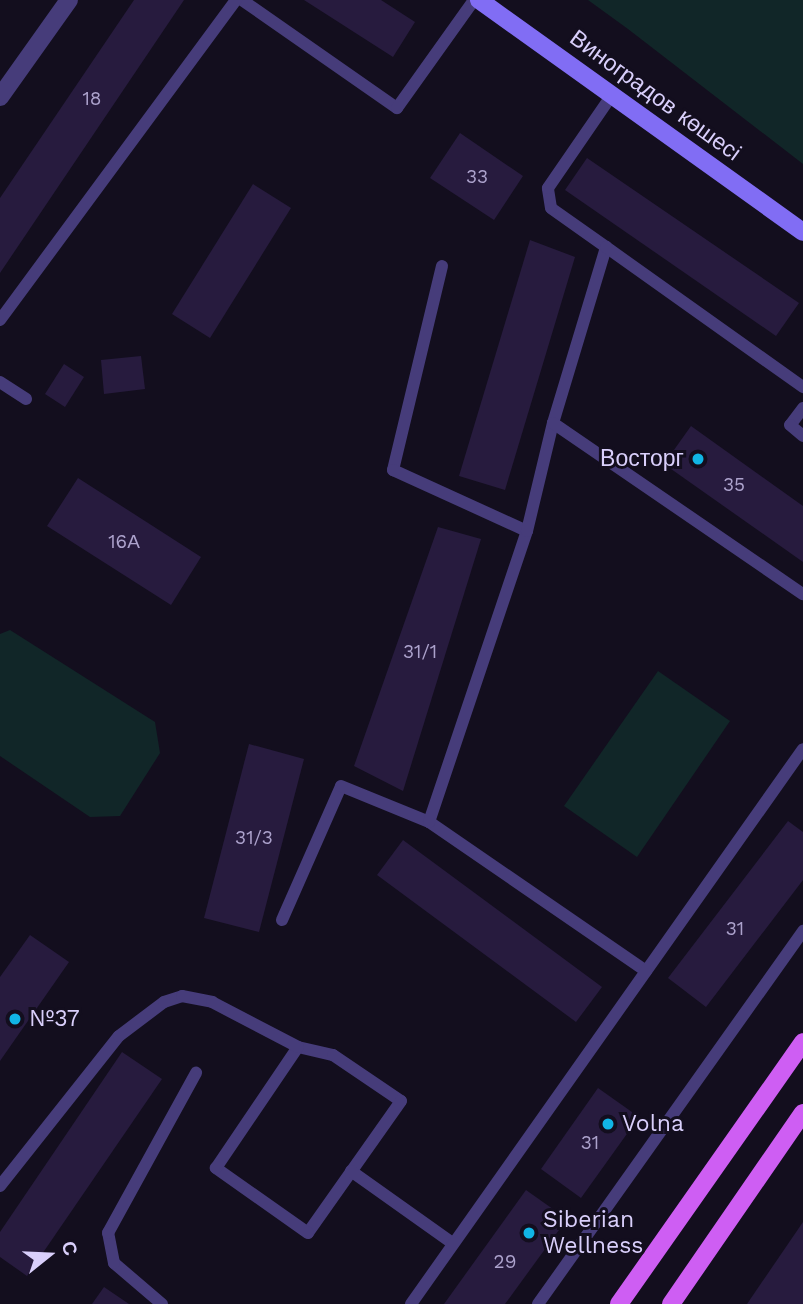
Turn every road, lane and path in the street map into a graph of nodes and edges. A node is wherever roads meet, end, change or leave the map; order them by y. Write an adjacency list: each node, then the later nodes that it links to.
1 (69, 0): 6 (street)
2 (236, 0): 10 (lane)
3 (242, 0): 4 (lane)
4 (477, 0): 5 (main road, Виноградов көшесі)
5 (612, 95): 7 (main road, Виноградов көшесі); 8 (lane)
6 (0, 97)
7 (803, 232)
8 (606, 247): 12 (lane); 15 (lane)
9 (442, 266): 17 (lane)
10 (0, 320)
11 (0, 382): 13 (lane)
12 (803, 387)
13 (26, 399)
14 (803, 408): 16 (lane)
15 (553, 423): 17 (lane); 18 (lane)
16 (803, 436)
17 (527, 531): 20 (lane)
18 (803, 594)
19 (803, 749): 23 (lane)
20 (429, 822): 21 (lane); 23 (lane)
21 (282, 920)
22 (803, 931): 33 (lane)
23 (646, 971): 30 (lane)
24 (803, 1042): 34 (main road)
25 (298, 1047): 28 (lane); 28 (lane); 29 (lane)
26 (196, 1073): 31 (lane)
27 (803, 1113): 35 (main road)
28 (351, 1171): 30 (lane)
29 (0, 1186)
30 (451, 1242): 32 (lane)
31 (162, 1304)
32 (411, 1304)
33 (538, 1304)
34 (619, 1304)
35 (671, 1304)

